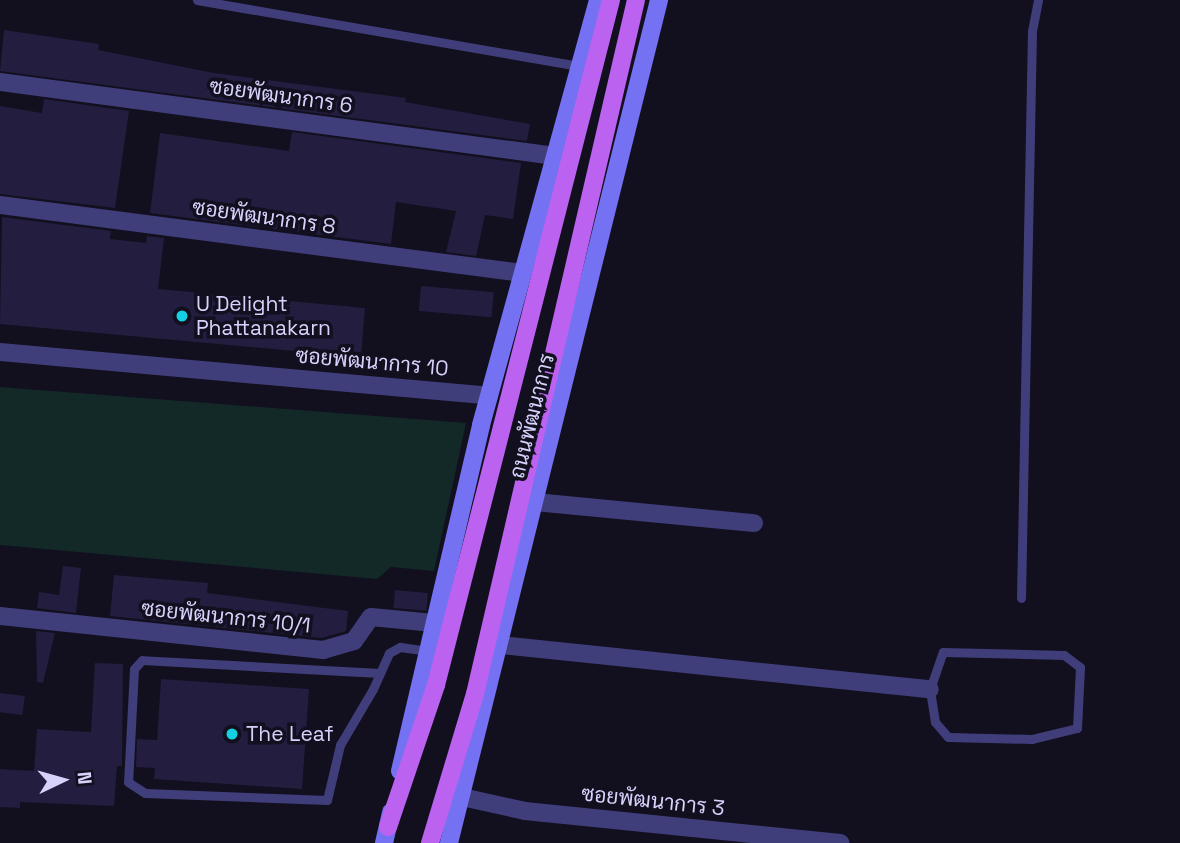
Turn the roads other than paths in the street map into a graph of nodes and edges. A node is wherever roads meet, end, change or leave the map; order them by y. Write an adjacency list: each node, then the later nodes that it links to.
1 (197, 0): 7 (lane)
2 (598, 0): 7 (main road, ถนนพัฒนาการ)
3 (611, 0): 24 (main road, ถนนพัฒนาการ)
4 (636, 0): 25 (main road, ถนนพัฒนาการ)
5 (659, 0): 14 (main road, ถนนพัฒนาการ)
6 (1038, 0): 16 (lane)
7 (580, 66): 9 (main road, ถนนพัฒนาการ)
8 (0, 82): 9 (street, ซอยพัฒนาการ 6)
9 (555, 156): 11 (main road, ถนนพัฒนาการ)
10 (0, 205): 11 (street, ซอยพัฒนาการ 8)
11 (522, 274): 13 (main road, ถนนพัฒนาการ)
12 (0, 352): 13 (street, ซอยพัฒนาการ 10)
13 (489, 396): 18 (main road, ถนนพัฒนาการ)
14 (535, 502): 15 (street); 19 (main road, ถนนพัฒนาการ)
15 (754, 523)
16 (1021, 598)
17 (0, 616): 18 (street, ซอยพัฒนาการ 10/1)
18 (434, 623): 20 (main road, ถนนพัฒนาการ)
19 (500, 645): 22 (street); 23 (main road, ถนนพัฒนาการ)
20 (427, 651): 21 (lane); 24 (main road, ถนนพัฒนาการ)
21 (380, 673): 21 (lane)
22 (930, 689): 22 (lane)
23 (462, 797): 26 (main road, ถนนพัฒนาการ); 27 (street, ซอยพัฒนาการ 3)
24 (386, 835)
25 (430, 843)
26 (449, 843)
27 (840, 843)

